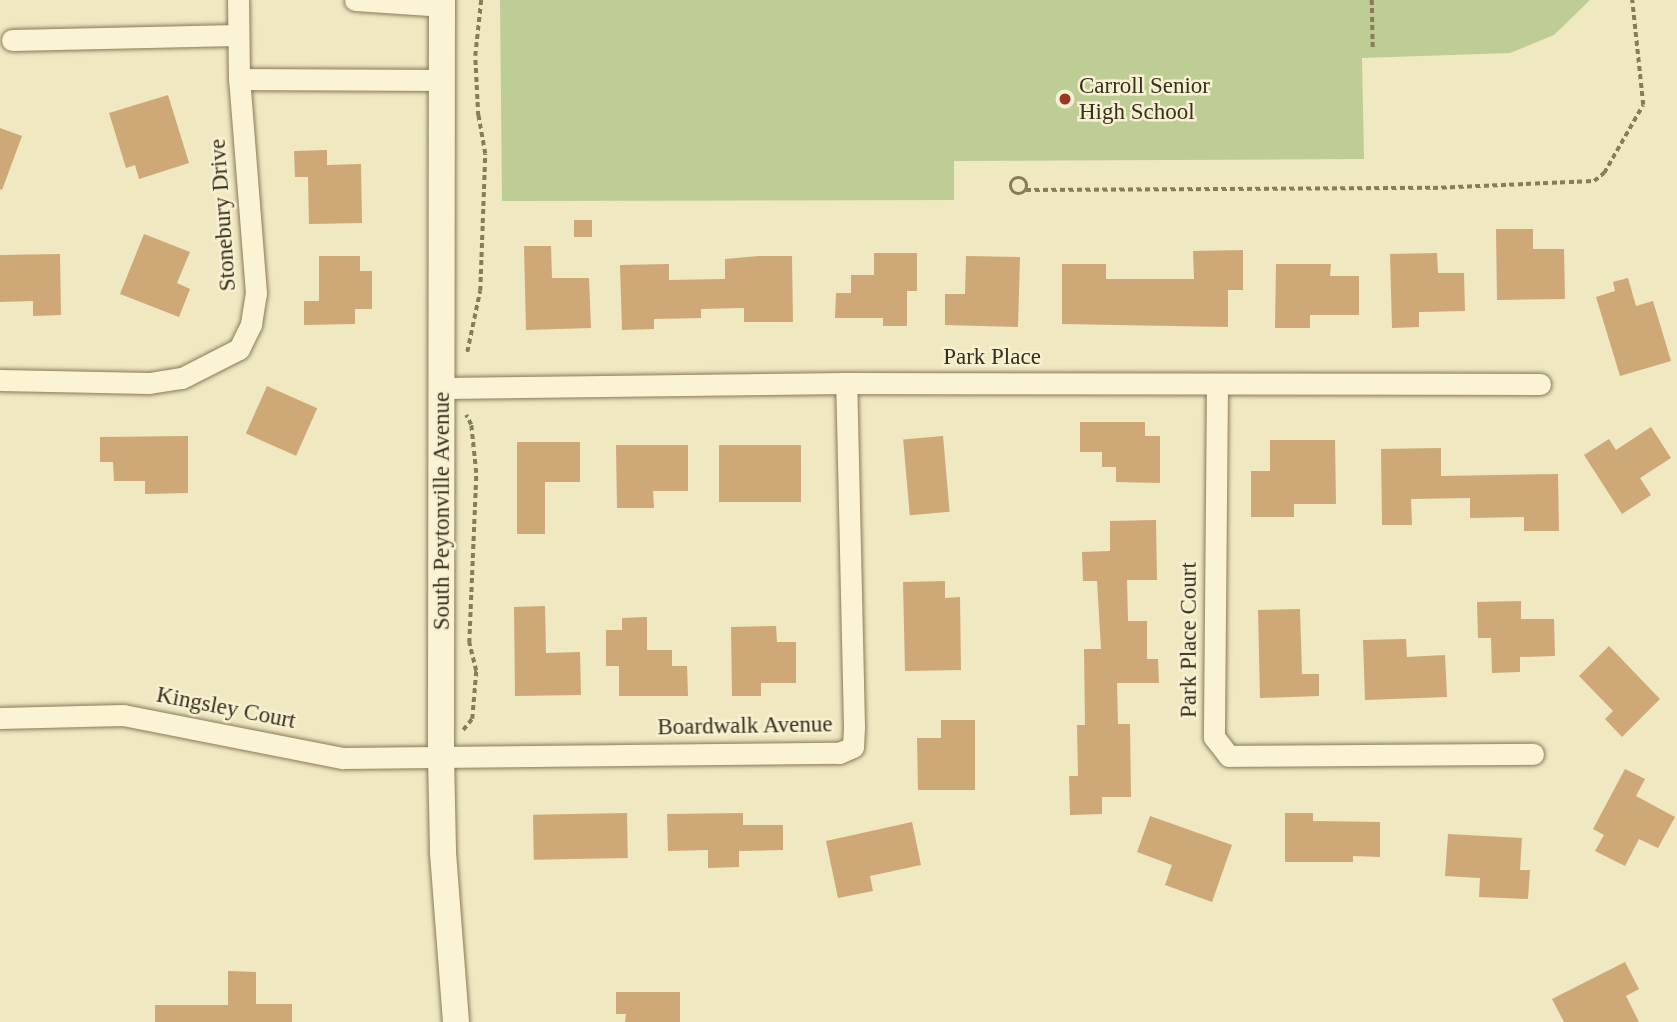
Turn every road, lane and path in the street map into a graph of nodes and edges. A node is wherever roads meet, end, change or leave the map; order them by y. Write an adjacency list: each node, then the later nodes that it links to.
1 (238, 0): 6 (street, Stonebury Drive)
2 (355, 0): 5 (street)
3 (1372, 0): 8 (path)
4 (1632, 0): 11 (path)
5 (442, 3): 10 (street, South Peytonville Avenue)
6 (238, 36): 7 (street); 9 (street, Stonebury Drive)
7 (12, 40)
8 (1373, 50)
9 (239, 79): 10 (street); 12 (street, Stonebury Drive)
10 (442, 80): 16 (street, South Peytonville Avenue)
11 (1026, 190): 11 (path)
12 (0, 380)
13 (846, 383): 14 (street, Park Place); 16 (street, Park Place); 19 (street, Boardwalk Avenue)
14 (1217, 384): 15 (street, Park Place); 18 (street, Park Place Court)
15 (1540, 384)
16 (443, 388): 19 (street, South Peytonville Avenue)
17 (0, 718): 19 (street, Kingsley Court)
18 (1533, 754)
19 (442, 755): 20 (street, South Peytonville Avenue)
20 (456, 1022)

